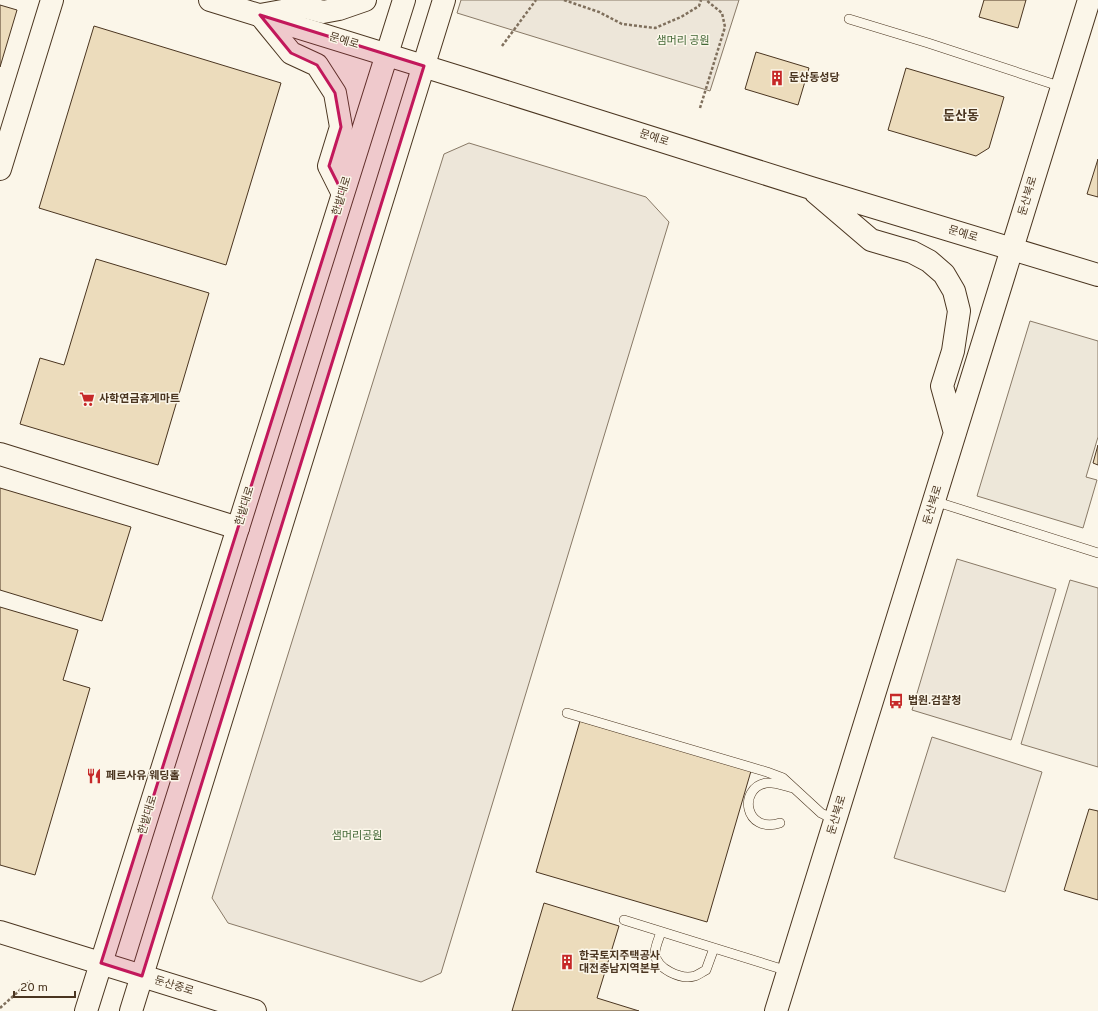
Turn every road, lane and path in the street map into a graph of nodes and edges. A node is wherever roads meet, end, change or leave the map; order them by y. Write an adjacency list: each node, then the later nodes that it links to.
1 (52, 0): 18 (main road)
2 (210, 0): 11 (main road, 문예로)
3 (365, 0): 11 (main road)
4 (404, 0): 14 (main road, 한밭대로)
5 (444, 0): 15 (main road)
6 (536, 0): 13 (path)
7 (564, 0): 8 (path)
8 (701, 0)
9 (706, 0): 17 (path)
10 (1089, 0): 16 (main road, 둔산북로)
11 (260, 16): 14 (main road, 문예로); 20 (main road)
12 (849, 19): 16 (lane)
13 (502, 46)
14 (387, 54): 15 (main road, 문예로); 20 (main road, 한밭대로)
15 (424, 66): 19 (main road, 문예로); 38 (main road)
16 (1062, 87): 21 (main road, 둔산북로)
17 (700, 108)
18 (0, 169)
19 (811, 188): 21 (main road, 문예로); 23 (main road)
20 (343, 194): 26 (main road, 한밭대로)
21 (1012, 248): 22 (main road, 문예로); 23 (main road, 둔산북로)
22 (1098, 275)
23 (955, 433): 25 (main road, 둔산북로)
24 (0, 454): 26 (main road)
25 (934, 501): 27 (lane); 30 (main road, 둔산북로)
26 (238, 528): 36 (main road, 한밭대로)
27 (1098, 553)
28 (567, 712): 29 (lane)
29 (794, 788): 30 (lane); 31 (lane)
30 (835, 820): 37 (main road, 둔산북로)
31 (780, 823)
32 (624, 920): 34 (lane)
33 (0, 932): 36 (main road, 둔산중로)
34 (661, 932): 35 (lane); 35 (lane)
35 (714, 948): 37 (lane)
36 (101, 963): 38 (main road, 둔산중로); 41 (main road, 한밭대로)
37 (788, 971): 44 (main road, 둔산북로)
38 (142, 976): 42 (main road); 43 (main road, 둔산중로)
39 (30, 981): 40 (path)
40 (0, 1008)
41 (86, 1011)
42 (131, 1011)
43 (255, 1011)
44 (776, 1011)

